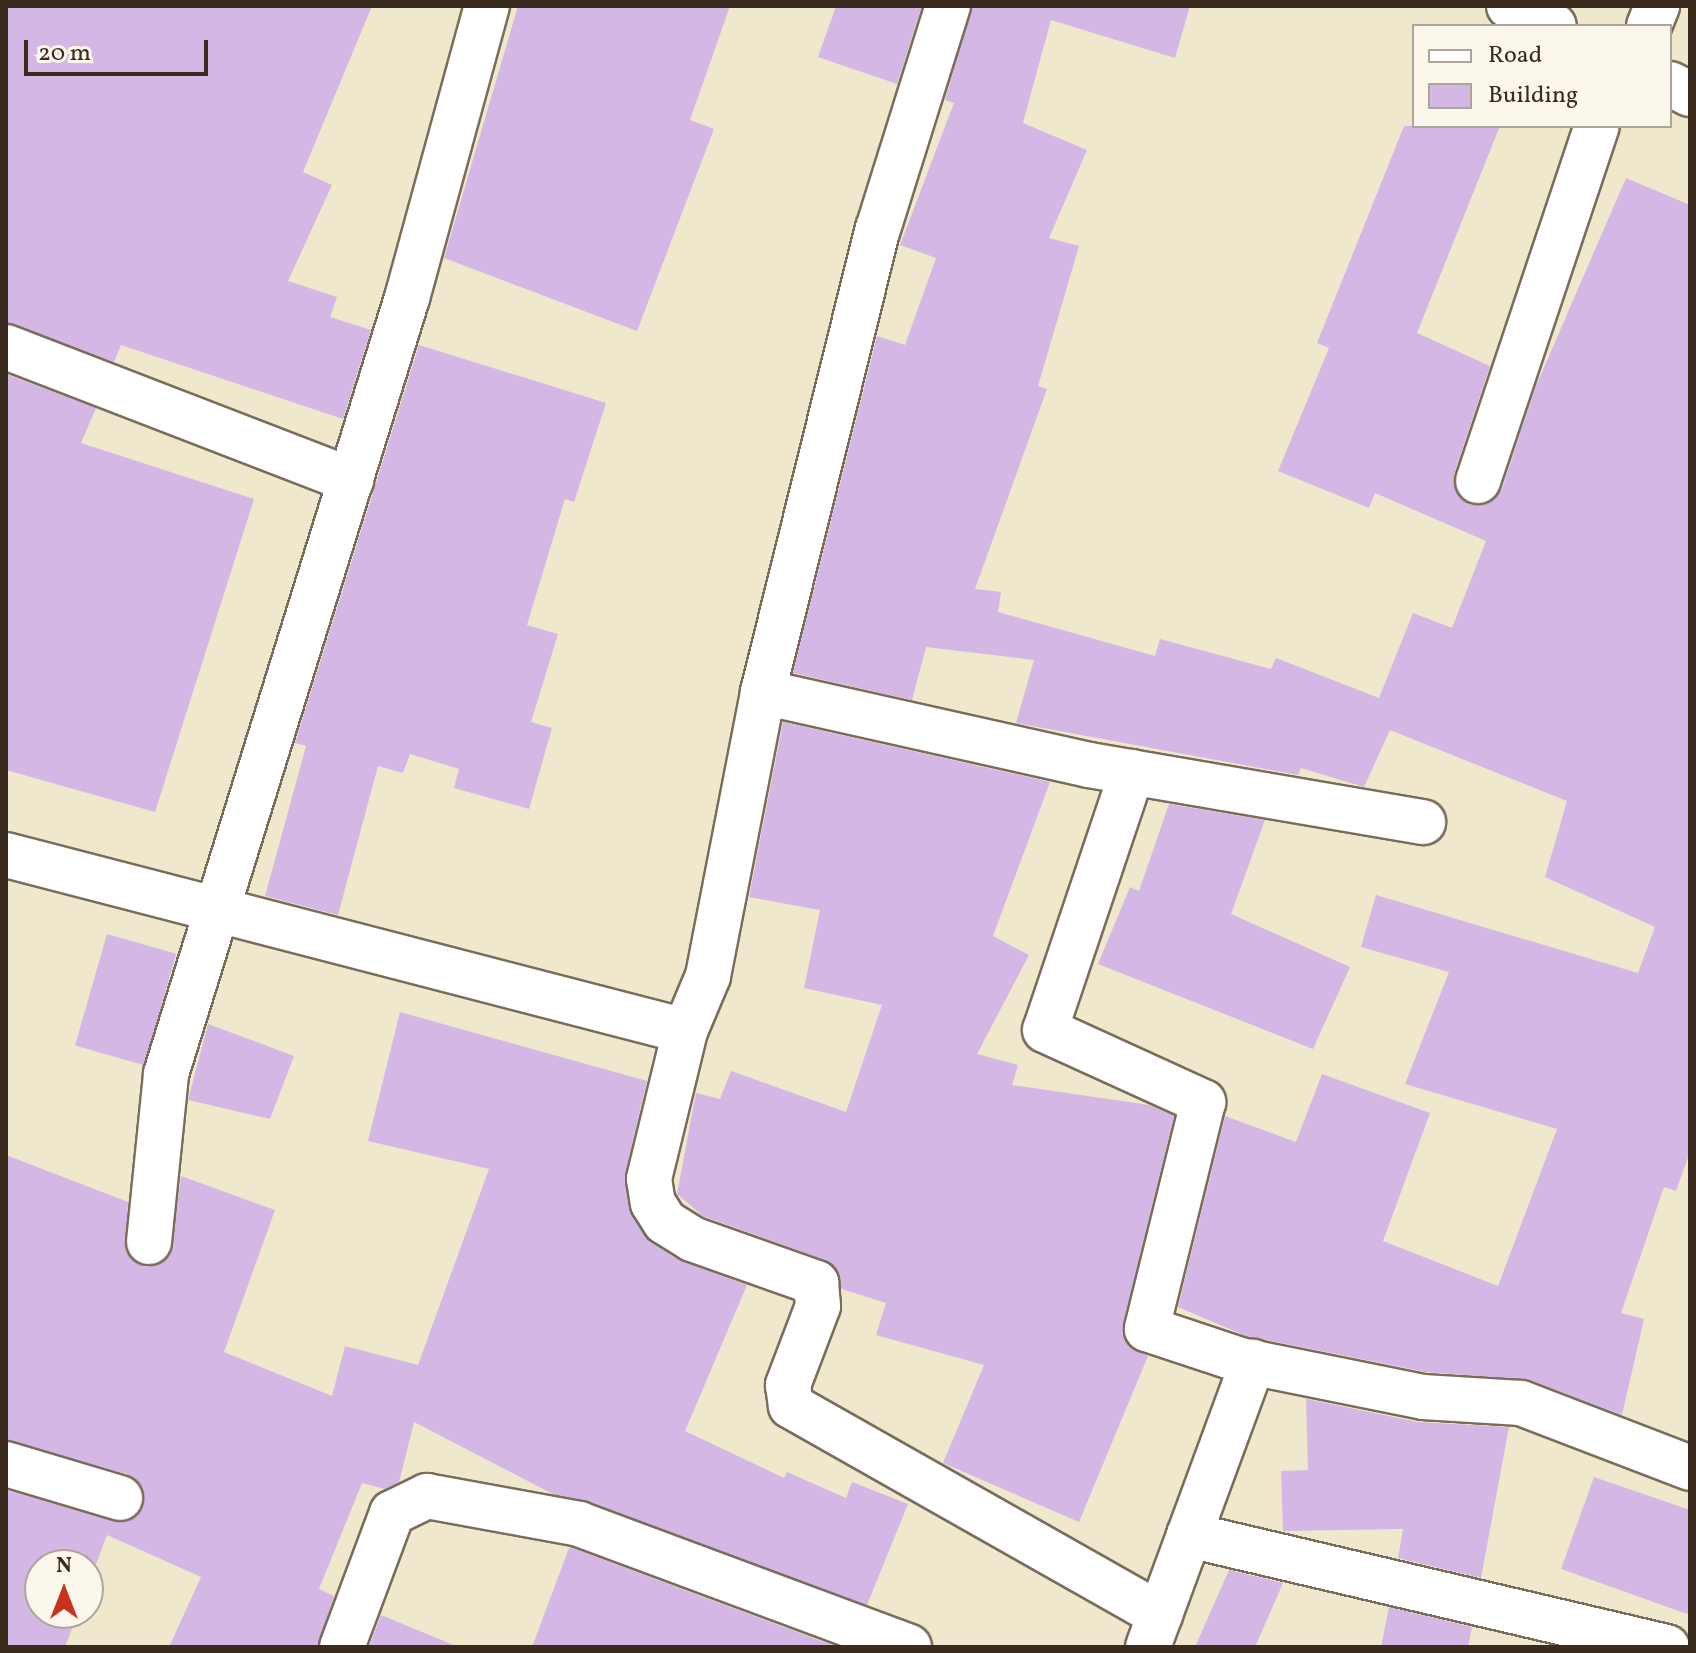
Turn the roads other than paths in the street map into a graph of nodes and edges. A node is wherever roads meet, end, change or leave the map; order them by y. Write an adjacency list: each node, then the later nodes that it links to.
1 (487, 6): 9 (street)
2 (948, 6): 11 (street)
3 (1509, 6): 4 (street)
4 (1550, 24)
5 (1672, 85): 6 (street)
6 (1690, 94)
7 (1596, 128): 10 (street)
8 (6, 347): 9 (street)
9 (351, 480): 15 (street)
10 (1478, 481)
11 (763, 692): 12 (street); 16 (street)
12 (1132, 772): 13 (street); 18 (street)
13 (1423, 822)
14 (6, 855): 15 (street)
15 (217, 916): 16 (street); 17 (street)
16 (685, 1031): 23 (street)
17 (149, 1242)
18 (1253, 1362): 20 (street); 22 (street)
19 (6, 1464): 21 (street)
20 (1690, 1468)
21 (120, 1498)
22 (1189, 1535): 23 (street); 26 (street)
23 (1154, 1631)
24 (342, 1647): 25 (street)
25 (909, 1647)
26 (1667, 1647)

